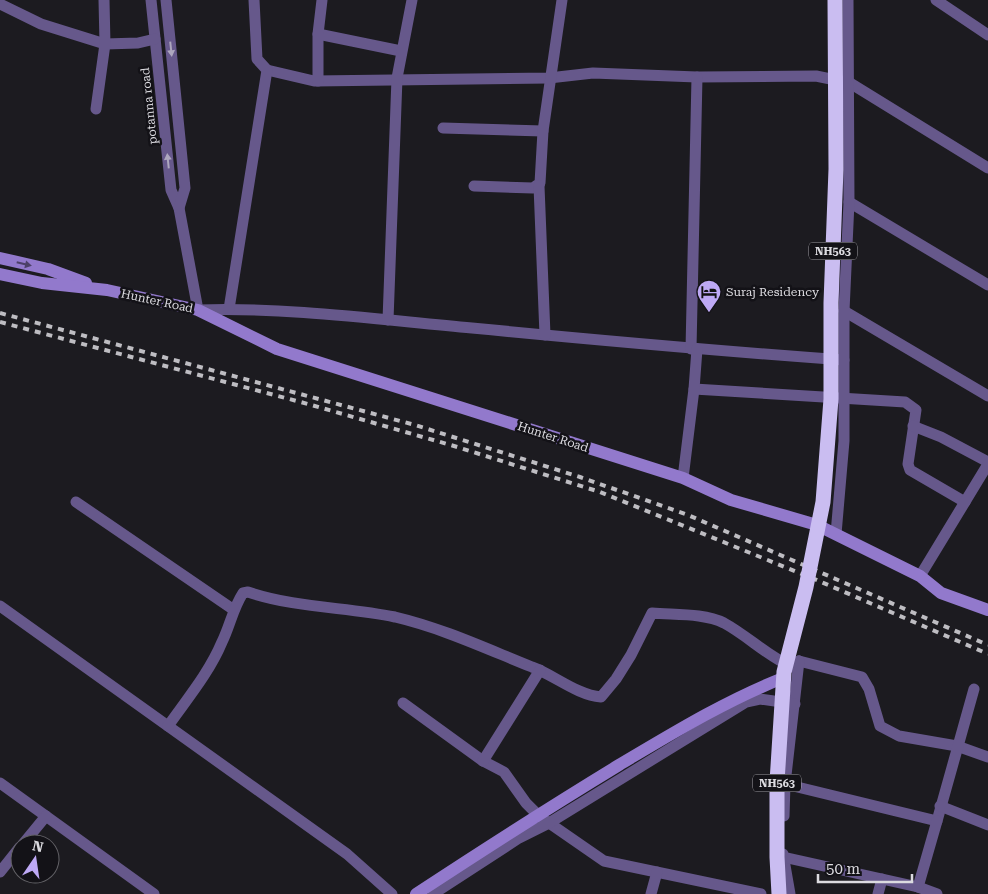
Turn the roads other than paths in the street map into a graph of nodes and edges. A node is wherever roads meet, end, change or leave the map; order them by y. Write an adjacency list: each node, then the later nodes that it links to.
1 (104, 0): 15 (street)
2 (151, 0): 14 (street, potanna road)
3 (166, 0): 30 (street, potanna road, one-way to 30)
4 (254, 0): 17 (street)
5 (322, 0): 13 (street)
6 (412, 0): 16 (street)
7 (562, 0): 20 (street)
8 (835, 0): 57 (highway, NH563, bridge)
9 (848, 0): 22 (street)
10 (936, 0): 12 (street)
11 (0, 4): 15 (street)
12 (986, 29)
13 (318, 34): 16 (street); 21 (street)
14 (147, 41): 15 (street); 30 (street, potanna road, one-way to 14)
15 (105, 44): 23 (street)
16 (401, 50): 19 (street)
17 (267, 70): 21 (street); 36 (street)
18 (697, 77): 20 (street); 22 (street); 40 (street)
19 (397, 78): 20 (street); 21 (street); 38 (street)
20 (549, 78): 25 (street)
21 (318, 81)
22 (850, 83): 26 (street); 29 (street)
23 (96, 109)
24 (443, 128): 25 (street)
25 (543, 131): 28 (street)
26 (988, 168)
27 (474, 186): 28 (street)
28 (538, 186): 39 (street)
29 (848, 202): 33 (street); 37 (street)
30 (180, 208): 35 (street, potanna road)
31 (0, 258): 34 (street, Hunter Road, one-way to 34)
32 (0, 274): 34 (street, Hunter Road)
33 (988, 285)
34 (107, 290): 35 (street, Hunter Road)
35 (192, 309): 36 (street); 47 (street, Hunter Road)
36 (228, 309): 38 (street)
37 (844, 311): 41 (street); 43 (street)
38 (388, 320): 39 (street)
39 (546, 335): 40 (street)
40 (694, 349): 41 (street); 42 (street)
41 (844, 360): 44 (street)
42 (694, 389): 44 (street); 47 (street)
43 (988, 396)
44 (844, 400): 45 (street); 50 (street)
45 (913, 426): 46 (street); 49 (street)
46 (988, 463): 49 (street)
47 (683, 478): 50 (street, Hunter Road)
48 (76, 502): 53 (street)
49 (965, 502): 51 (street)
50 (836, 534): 51 (street, Hunter Road)
51 (920, 576): 54 (street, Hunter Road)
52 (0, 606): 61 (street)
53 (234, 610): 56 (street); 61 (street)
54 (988, 610)
55 (799, 661): 56 (street); 60 (street); 62 (street)
56 (540, 670): 64 (street)
57 (783, 678): 82 (street, bridge); 86 (highway, NH563, bridge)
58 (974, 689): 62 (street)
59 (403, 702): 64 (street)
60 (795, 704): 66 (street); 70 (street)
61 (168, 726): 81 (street)
62 (957, 746): 63 (street); 67 (street)
63 (988, 757)
64 (483, 761): 70 (street)
65 (0, 783): 68 (street)
66 (785, 784): 69 (street); 73 (street)
67 (940, 806): 69 (street); 71 (street)
68 (46, 816): 72 (street); 80 (street)
69 (937, 821): 78 (street)
70 (549, 823): 76 (street); 83 (street)
71 (988, 825)
72 (31, 834)
73 (783, 858): 77 (street); 87 (street)
74 (10, 860): 75 (street)
75 (0, 872)
76 (657, 872): 79 (street); 84 (street)
77 (882, 879): 78 (street); 88 (street)
78 (918, 887): 89 (street)
79 (729, 890): 85 (street)
80 (154, 894)
81 (392, 894)
82 (416, 894)
83 (433, 894)
84 (651, 894)
85 (761, 894)
86 (779, 894)
87 (790, 894)
88 (878, 894)
89 (937, 894)

